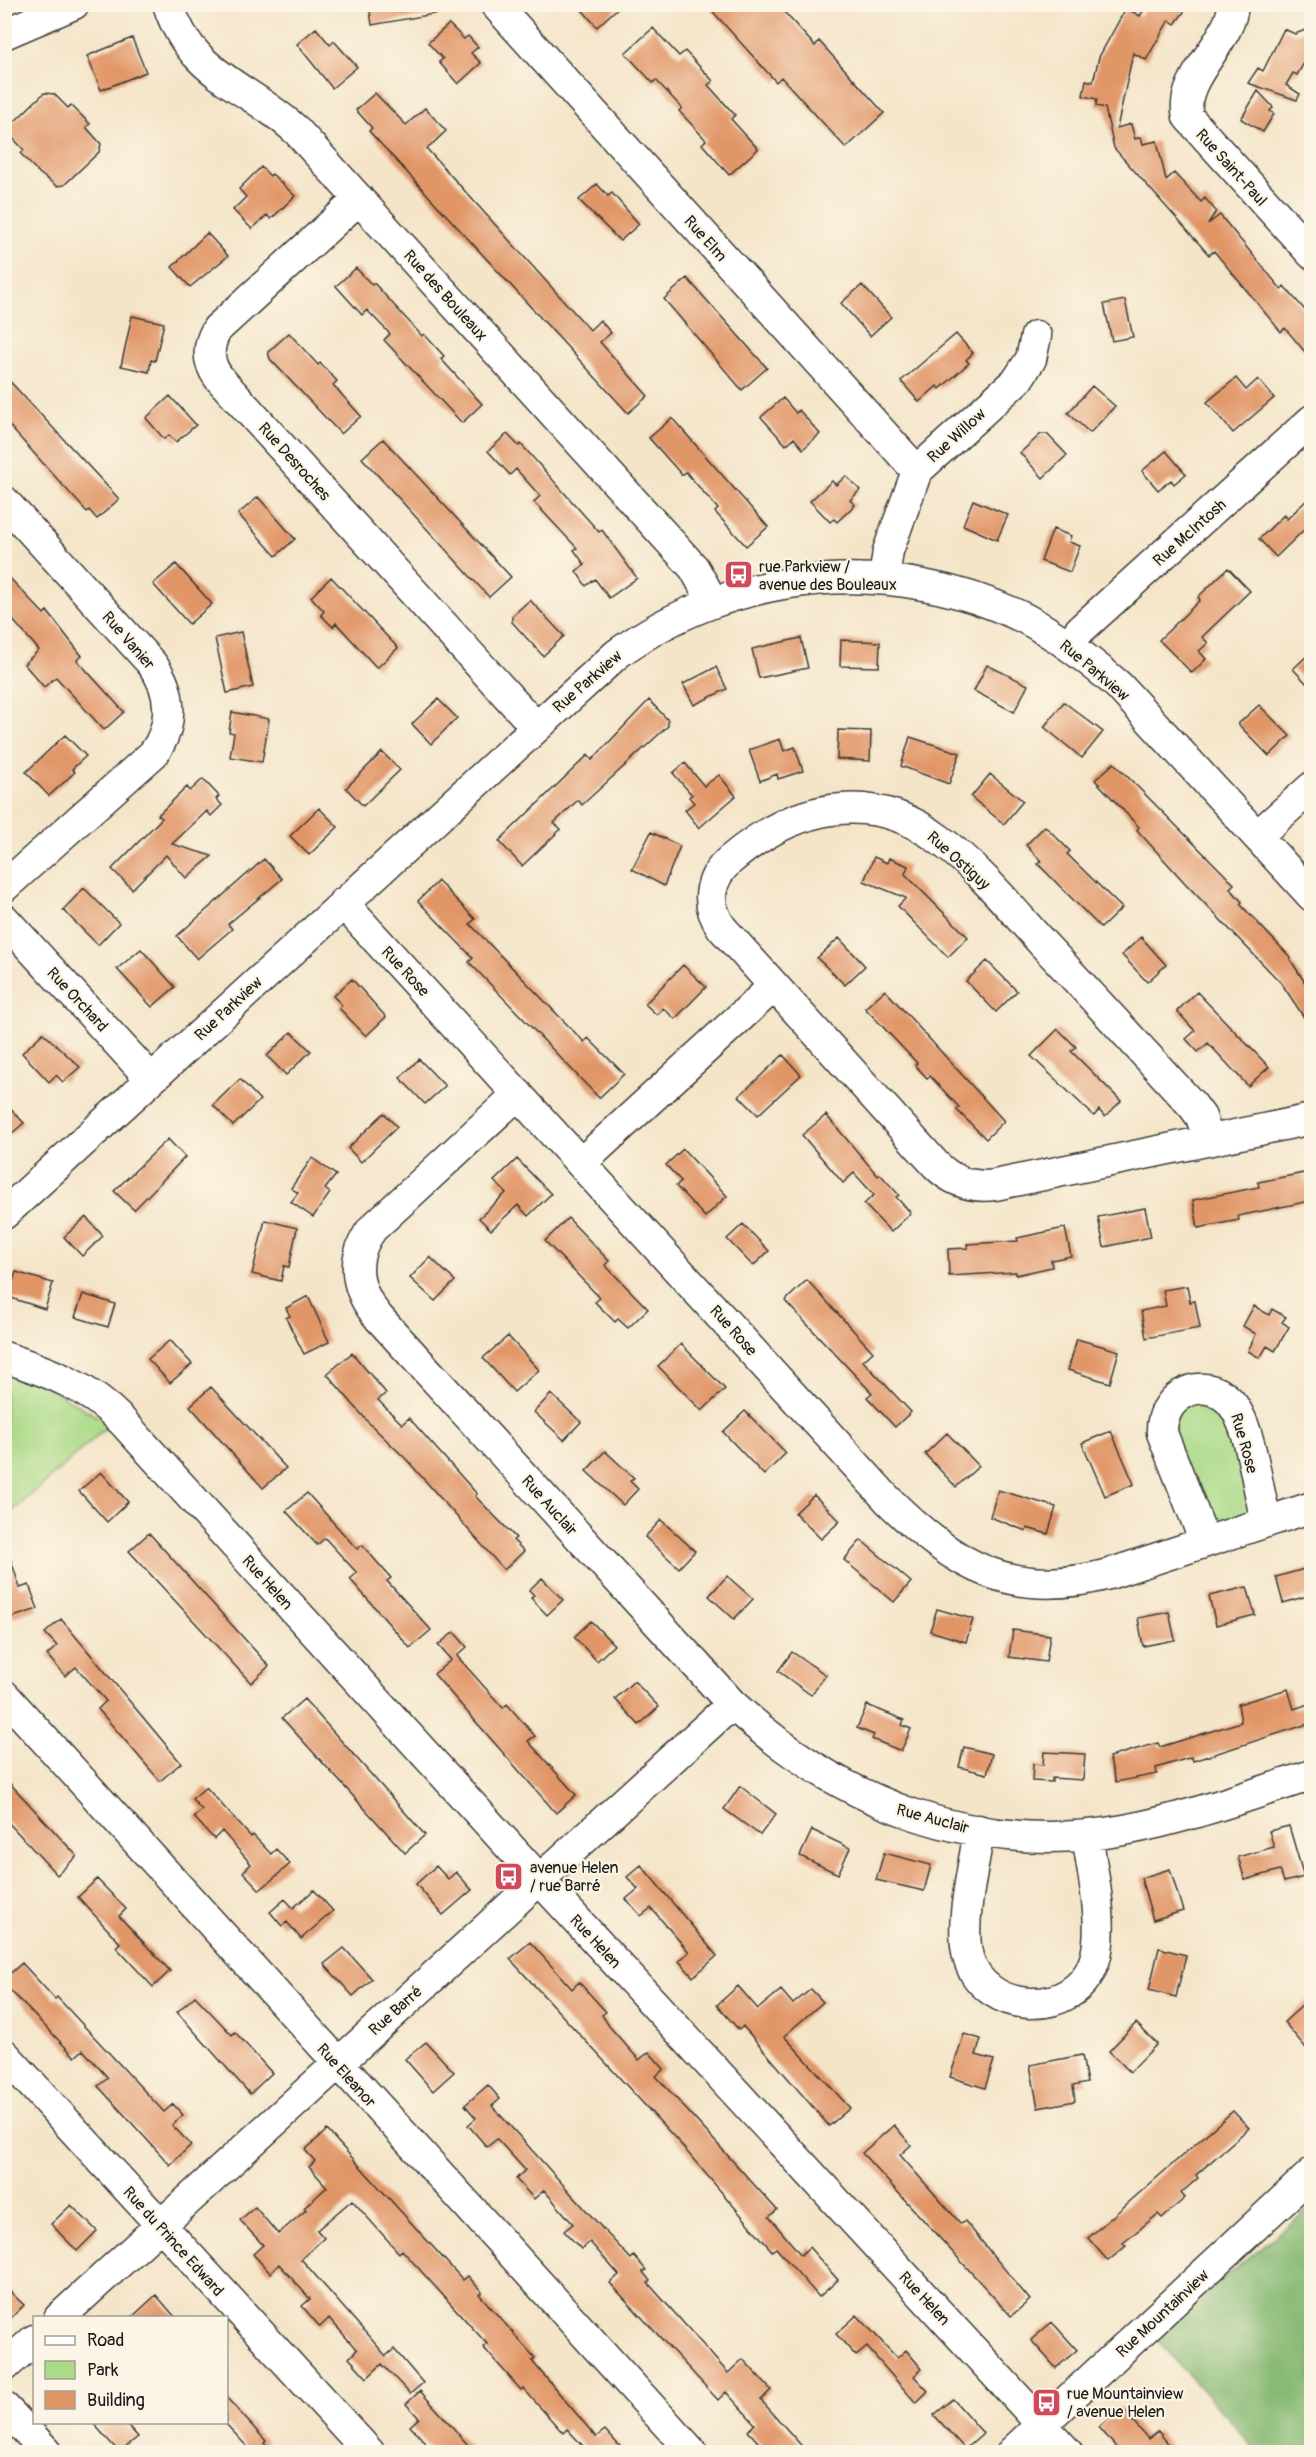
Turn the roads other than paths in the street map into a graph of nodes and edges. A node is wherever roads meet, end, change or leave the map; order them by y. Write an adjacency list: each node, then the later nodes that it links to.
1 (74, 4): 5 (street)
2 (168, 4): 6 (street, Rue des Bouleaux)
3 (495, 4): 10 (street, Rue Elm)
4 (1233, 4): 7 (street, Rue Saint-Paul)
5 (4, 34)
6 (359, 199): 13 (street, Rue des Bouleaux); 15 (street, Rue Desroches)
7 (1311, 254)
8 (1036, 336): 10 (street, Rue Willow)
9 (1311, 420): 14 (street, Rue McIntosh)
10 (917, 471): 12 (street, Rue Willow)
11 (4, 501): 18 (street, Rue Vanier)
12 (884, 579): 13 (street, Rue Parkview); 14 (street, Rue Parkview)
13 (713, 602): 15 (street, Rue Parkview)
14 (1069, 645): 17 (street, Rue Parkview)
15 (535, 726): 20 (street, Rue Parkview)
16 (1311, 787): 17 (street)
17 (1257, 836): 19 (street, Rue Parkview)
18 (4, 887)
19 (1311, 896)
20 (343, 903): 23 (street, Rue Parkview); 24 (street, Rue Rose)
21 (4, 920): 23 (street, Rue Orchard)
22 (774, 986): 26 (street, Rue Ostiguy); 26 (street, Rue Ostiguy); 27 (street)
23 (151, 1079): 28 (street, Rue Parkview)
24 (519, 1094): 27 (street, Rue Rose); 34 (street, Rue Auclair)
25 (1311, 1119): 26 (street, Rue Ostiguy)
26 (1209, 1140)
27 (581, 1163): 32 (street, Rue Rose)
28 (4, 1214)
29 (4, 1357): 38 (street, Rue Helen)
30 (1311, 1507): 31 (street, Rue Rose)
31 (1267, 1522): 32 (street, Rue Rose); 32 (street, Rue Rose)
32 (1205, 1542)
33 (4, 1695): 40 (street, Rue Eleanor)
34 (732, 1704): 36 (street, Rue Auclair); 38 (street, Rue Barré)
35 (1311, 1775): 37 (street, Rue Auclair)
36 (979, 1830): 37 (street, Rue Auclair); 37 (street, Rue Auclair)
37 (1087, 1835)
38 (539, 1879): 40 (street, Rue Barré); 47 (street, Rue Helen)
39 (4, 2054): 42 (street, Rue du Prince Edward)
40 (336, 2064): 42 (street, Rue Barré); 50 (street, Rue Eleanor)
41 (1311, 2173): 47 (street, Rue Mountainview)
42 (160, 2226): 43 (street, Rue Barré); 49 (street, Rue du Prince Edward)
43 (61, 2316)
44 (33, 2341): 45 (street)
45 (4, 2367)
46 (4, 2407): 48 (street)
47 (1042, 2425): 51 (street, Rue Mountainview); 52 (street, Rue Helen)
48 (47, 2452)
49 (369, 2452)
50 (692, 2452)
51 (1012, 2452)
52 (1067, 2452)

